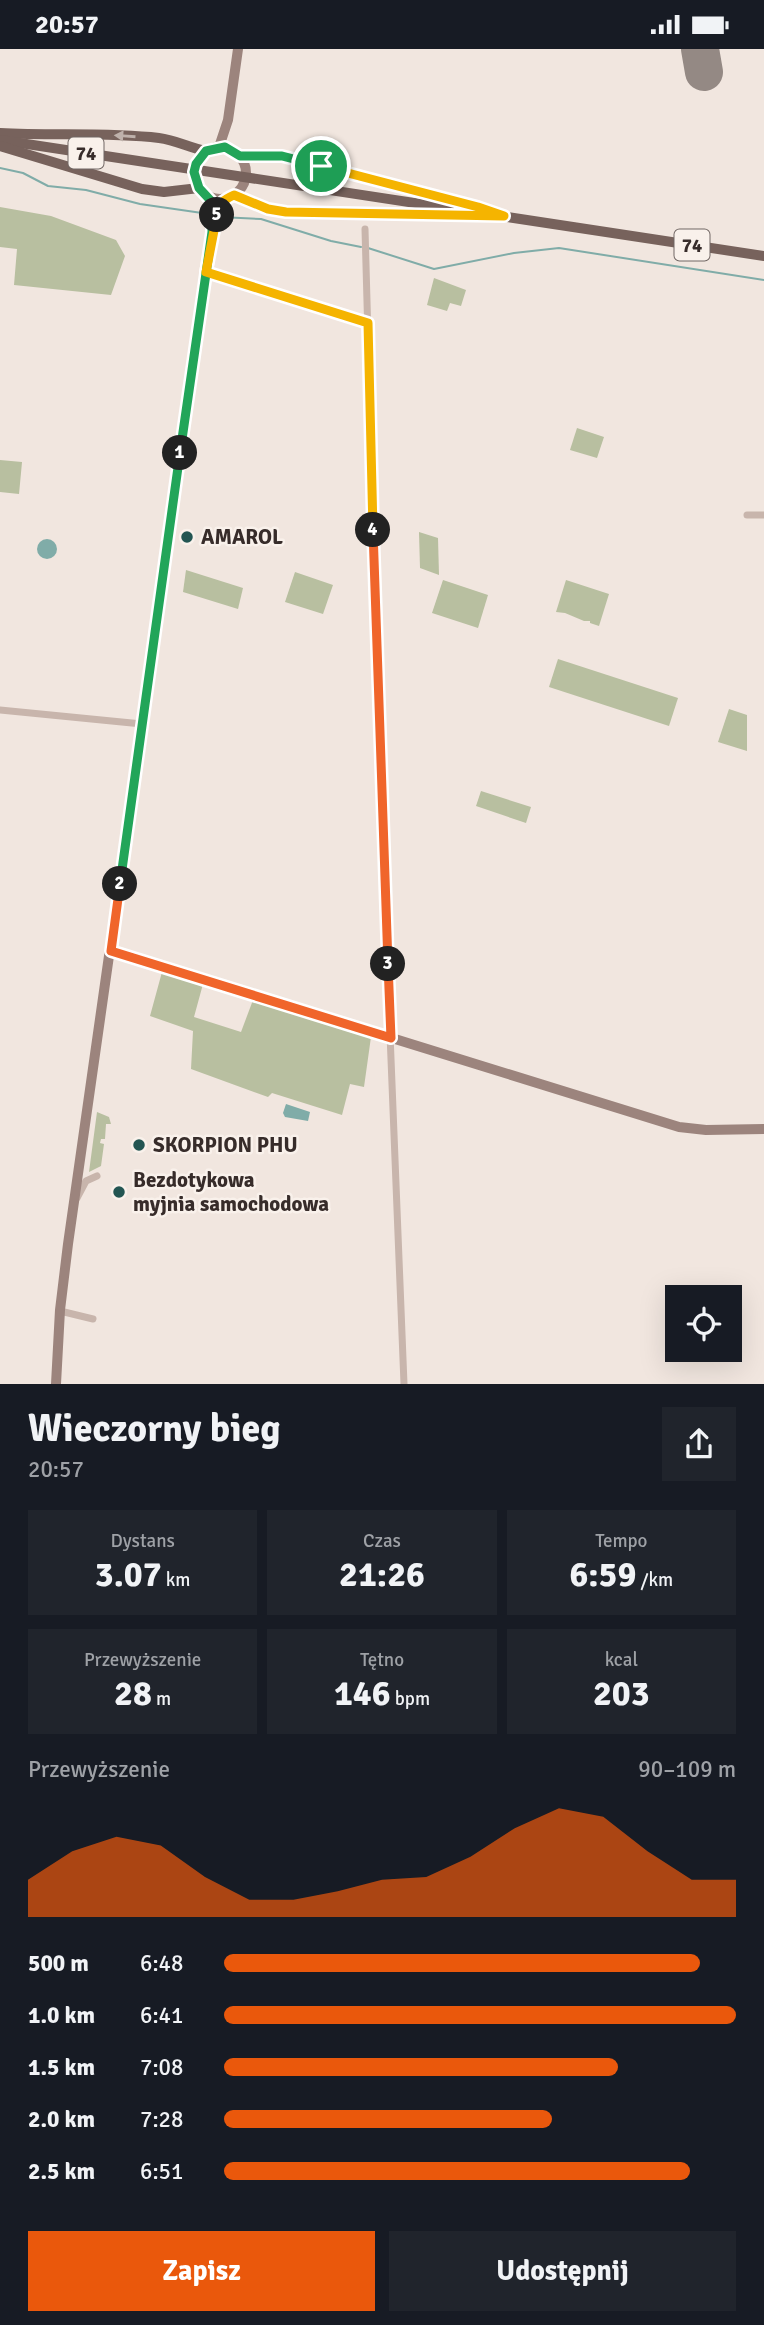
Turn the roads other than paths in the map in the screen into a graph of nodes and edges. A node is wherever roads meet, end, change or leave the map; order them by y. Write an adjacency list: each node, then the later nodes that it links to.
1 (238, 49): 2 (main road)
2 (228, 120): 6 (main road); 7 (main road)
3 (0, 133): 8 (main road, one-way to 3)
4 (0, 140): 12 (main road, 74)
5 (0, 146): 10 (main road)
6 (219, 147): 7 (main road); 8 (main road)
7 (230, 148): 9 (main road)
8 (206, 151): 10 (main road)
9 (240, 156): 11 (main road); 12 (main road)
10 (204, 192): 11 (main road); 14 (main road)
11 (230, 197): 12 (main road); 14 (main road)
12 (504, 216): 15 (main road, 74)
13 (365, 229): 17 (street)
14 (212, 232): 16 (main road)
15 (764, 256)
16 (206, 272): 17 (street); 21 (main road)
17 (368, 323): 23 (street)
18 (747, 515): 19 (street)
19 (764, 515)
20 (0, 710): 21 (street)
21 (142, 724): 22 (main road)
22 (111, 951): 23 (main road); 26 (main road)
23 (391, 1038): 24 (main road); 30 (street)
24 (764, 1129)
25 (97, 1176): 26 (street)
26 (75, 1201): 27 (main road)
27 (60, 1310): 28 (street); 29 (main road)
28 (93, 1318)
29 (56, 1384)
30 (404, 1384)

